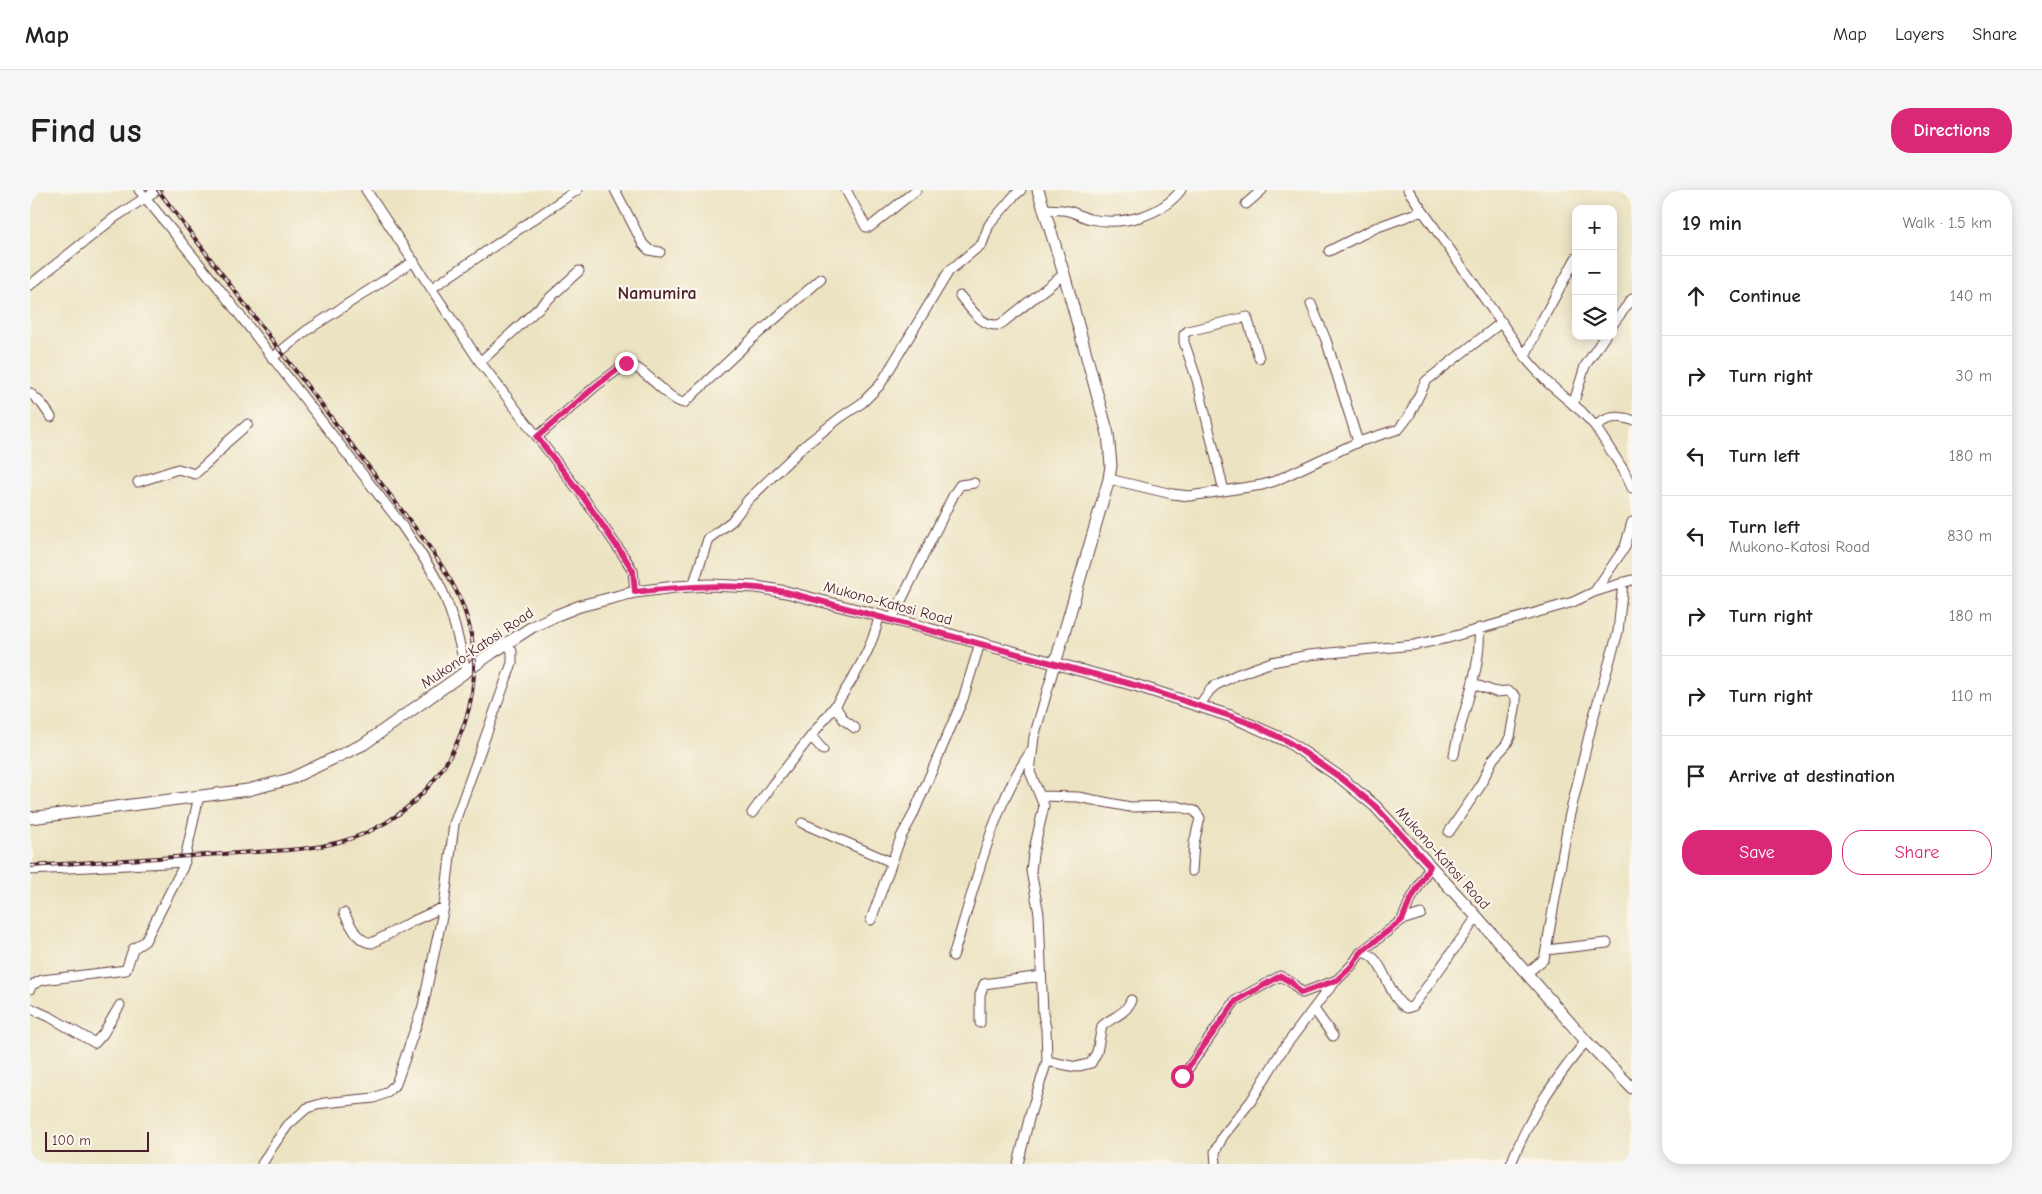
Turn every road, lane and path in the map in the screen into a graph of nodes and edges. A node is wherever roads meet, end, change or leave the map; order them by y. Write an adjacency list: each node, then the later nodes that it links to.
1 (140, 190): 13 (street)
2 (157, 190): 13 (street)
3 (366, 190): 19 (street)
4 (577, 190): 25 (street)
5 (615, 190): 18 (street)
6 (846, 190): 12 (street)
7 (1022, 190): 51 (street)
8 (1038, 190): 15 (main road)
9 (1182, 190): 15 (street)
10 (1262, 190): 14 (street)
11 (1408, 190): 16 (street)
12 (912, 191)
13 (146, 199): 24 (street); 33 (street)
14 (1246, 204)
15 (1045, 209): 22 (main road)
16 (1422, 211): 17 (street); 30 (street)
17 (1329, 251)
18 (660, 252)
19 (414, 261): 25 (street); 33 (street)
20 (1572, 265): 32 (street)
21 (579, 271): 35 (street)
22 (1064, 274): 26 (street); 44 (main road)
23 (821, 279): 42 (street)
24 (30, 285)
25 (432, 288): 35 (street)
26 (960, 296)
27 (1632, 299): 29 (street)
28 (1311, 304): 43 (street)
29 (1617, 319)
30 (1502, 322): 32 (street); 43 (street)
31 (1602, 340): 37 (street)
32 (1525, 356): 37 (street)
33 (272, 358): 60 (street)
34 (1259, 358): 48 (street)
35 (480, 362): 42 (street)
36 (30, 393): 38 (street)
37 (1573, 404): 41 (street)
38 (51, 417)
39 (1632, 420): 41 (street)
40 (248, 424): 45 (street)
41 (1595, 426): 47 (street)
42 (537, 437): 52 (street)
43 (1358, 442): 48 (street)
44 (1109, 479): 48 (street); 59 (main road)
45 (138, 482)
46 (974, 483): 55 (street)
47 (1632, 488)
48 (1224, 491)
49 (1632, 522): 53 (street)
50 (1628, 581): 53 (street); 87 (street)
51 (693, 586): 52 (main road, Mukono-Katosi Road); 54 (main road, Mukono-Katosi Road)
52 (635, 592): 57 (main road, Mukono-Katosi Road)
53 (1594, 592): 56 (street)
54 (878, 616): 55 (main road, Mukono-Katosi Road); 62 (street)
55 (892, 619): 58 (main road, Mukono-Katosi Road)
56 (1479, 628): 61 (street); 63 (street)
57 (507, 643): 60 (main road, Mukono-Katosi Road); 80 (street)
58 (980, 643): 59 (main road, Mukono-Katosi Road); 76 (street)
59 (1055, 664): 63 (main road, Mukono-Katosi Road); 66 (street)
60 (466, 671): 69 (main road, Mukono-Katosi Road)
61 (1473, 684): 68 (street); 74 (street)
62 (835, 706): 64 (street); 65 (street)
63 (1199, 706): 77 (main road, Mukono-Katosi Road)
64 (855, 728)
65 (811, 736): 67 (street); 71 (street)
66 (1033, 748): 70 (street); 89 (street)
67 (823, 750)
68 (1454, 755)
69 (199, 796): 72 (main road, Mukono-Katosi Road); 75 (street)
70 (1040, 796): 79 (street); 91 (street)
71 (752, 813)
72 (30, 818)
73 (802, 823): 76 (street)
74 (1449, 832)
75 (185, 862): 78 (street); 93 (street)
76 (891, 862): 84 (street)
77 (1430, 866): 83 (main road, Mukono-Katosi Road); 85 (street)
78 (30, 870)
79 (1192, 871)
80 (444, 907): 81 (street); 104 (street)
81 (344, 913)
82 (1421, 914): 85 (street)
83 (1476, 917): 88 (street); 90 (main road, Mukono-Katosi Road)
84 (871, 920)
85 (1402, 920): 88 (street)
86 (1608, 943): 87 (street)
87 (1546, 950): 90 (street)
88 (1361, 952): 92 (street)
89 (954, 956)
90 (1526, 974): 100 (main road, Mukono-Katosi Road)
91 (1040, 976): 98 (street); 101 (street)
92 (1337, 980): 97 (street); 102 (street)
93 (30, 989)
94 (1131, 1000): 101 (street)
95 (120, 1005): 96 (street)
96 (30, 1008)
97 (1314, 1009): 99 (street); 106 (street)
98 (980, 1022)
99 (1333, 1036)
100 (1586, 1041): 103 (main road, Mukono-Katosi Road); 107 (street)
101 (1048, 1061): 105 (street)
102 (1182, 1076)
103 (1630, 1082)
104 (262, 1164)
105 (1018, 1164)
106 (1216, 1164)
107 (1511, 1164)

